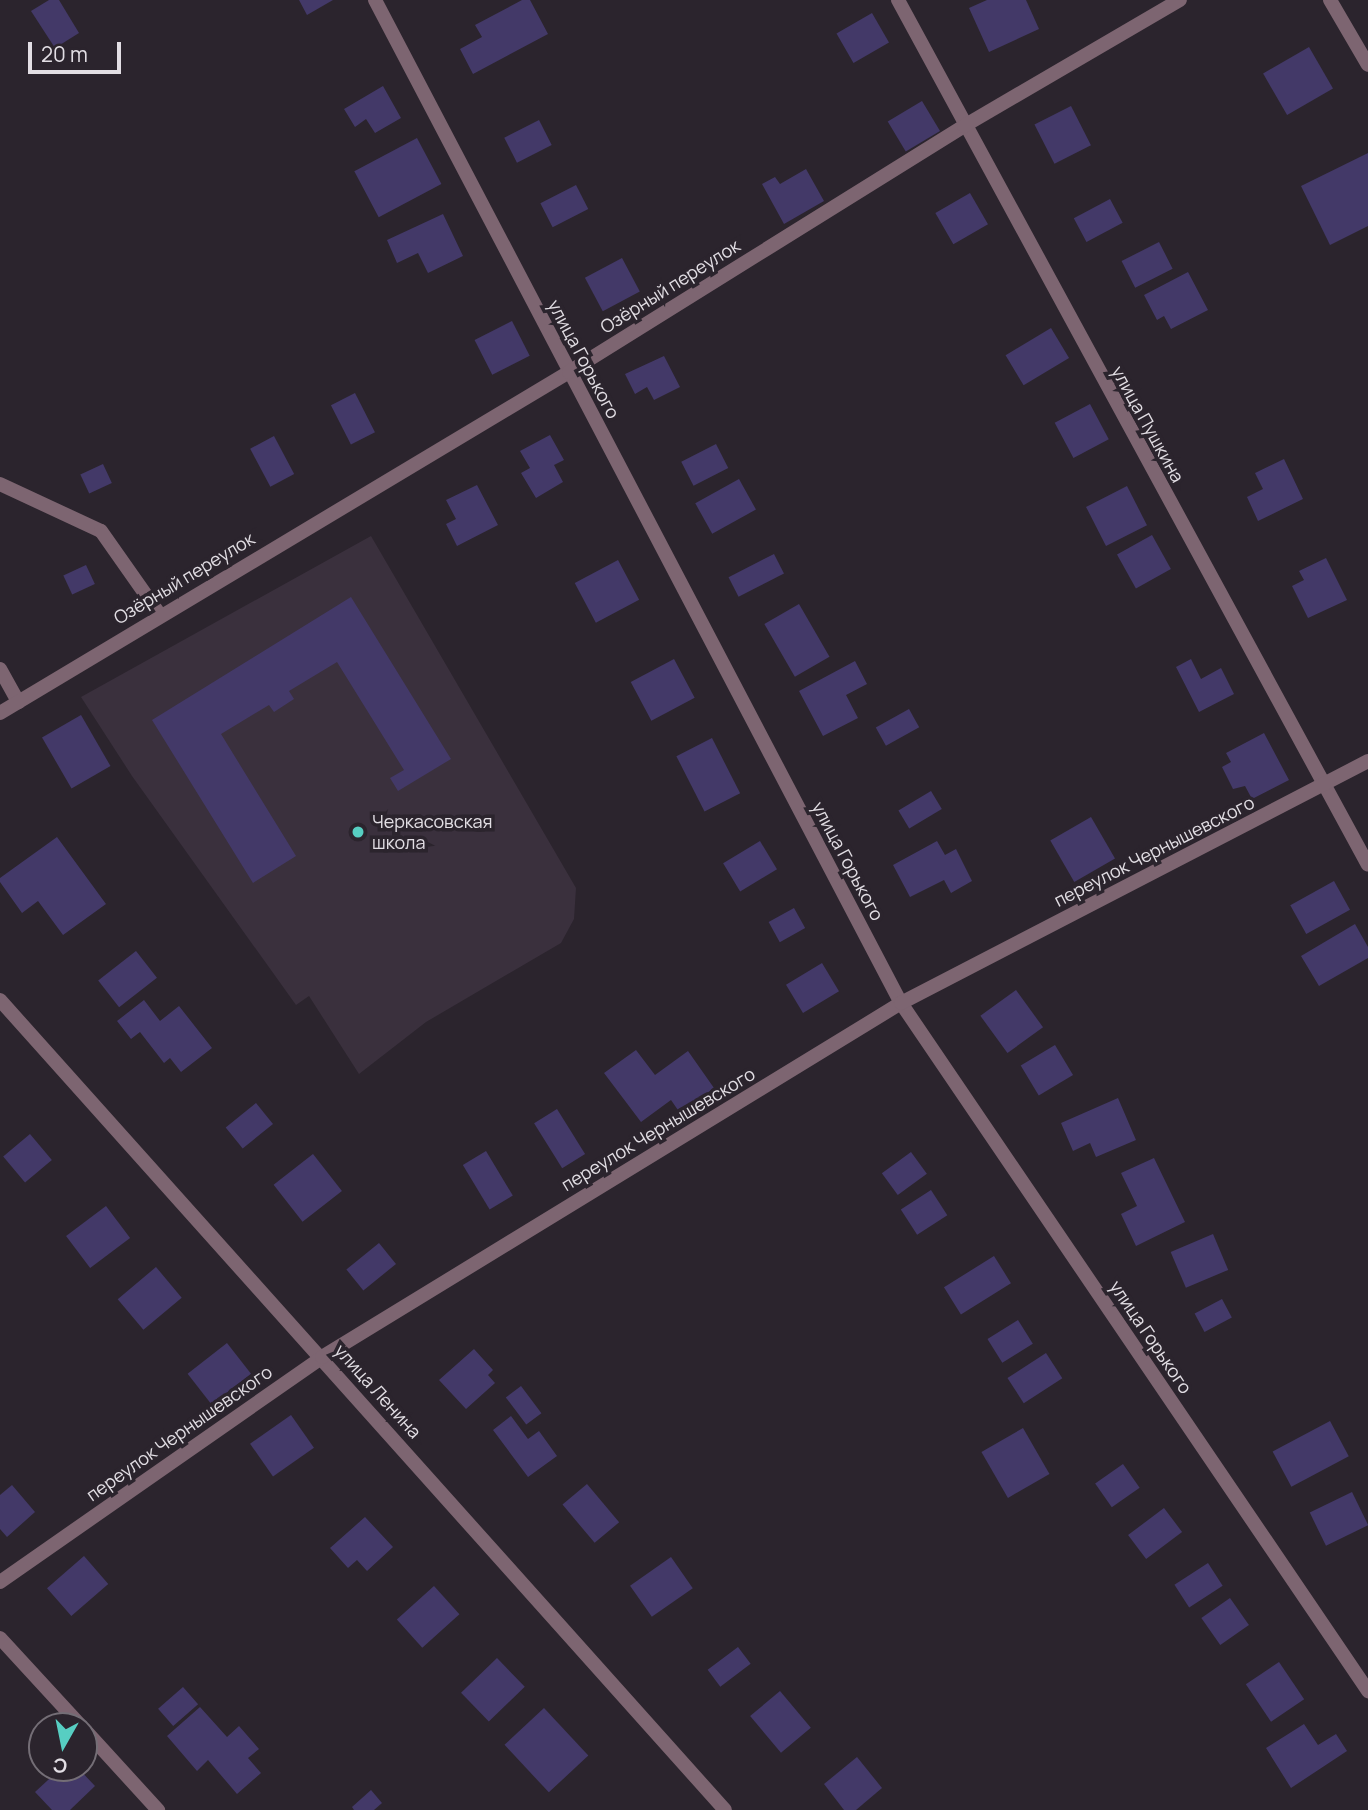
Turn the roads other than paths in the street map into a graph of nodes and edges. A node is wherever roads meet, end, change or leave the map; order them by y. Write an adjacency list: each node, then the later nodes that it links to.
1 (375, 0): 7 (street, улица Горького)
2 (898, 0): 6 (street, улица Пушкина)
3 (1180, 0): 6 (street, Озёрный переулок)
4 (1330, 0): 5 (street)
5 (1368, 65)
6 (964, 127): 7 (street, Озёрный переулок); 14 (street, улица Пушкина)
7 (569, 372): 9 (street, Озёрный переулок); 17 (street, улица Горького)
8 (0, 484): 9 (street)
9 (160, 615): 11 (street, Озёрный переулок)
10 (0, 669): 11 (street)
11 (18, 702): 12 (street, Озёрный переулок)
12 (0, 713)
13 (1368, 761): 14 (street, переулок Чернышевского)
14 (1322, 785): 15 (street, улица Пушкина); 17 (street, переулок Чернышевского)
15 (1368, 865)
16 (0, 1000): 18 (street, улица Ленина)
17 (901, 1003): 18 (street, переулок Чернышевского); 21 (street, улица Горького)
18 (322, 1357): 19 (street, переулок Чернышевского); 25 (street, улица Ленина)
19 (0, 1582)
20 (0, 1638): 22 (street)
21 (1368, 1691)
22 (68, 1712)
23 (98, 1744): 24 (street)
24 (159, 1810)
25 (725, 1810)

